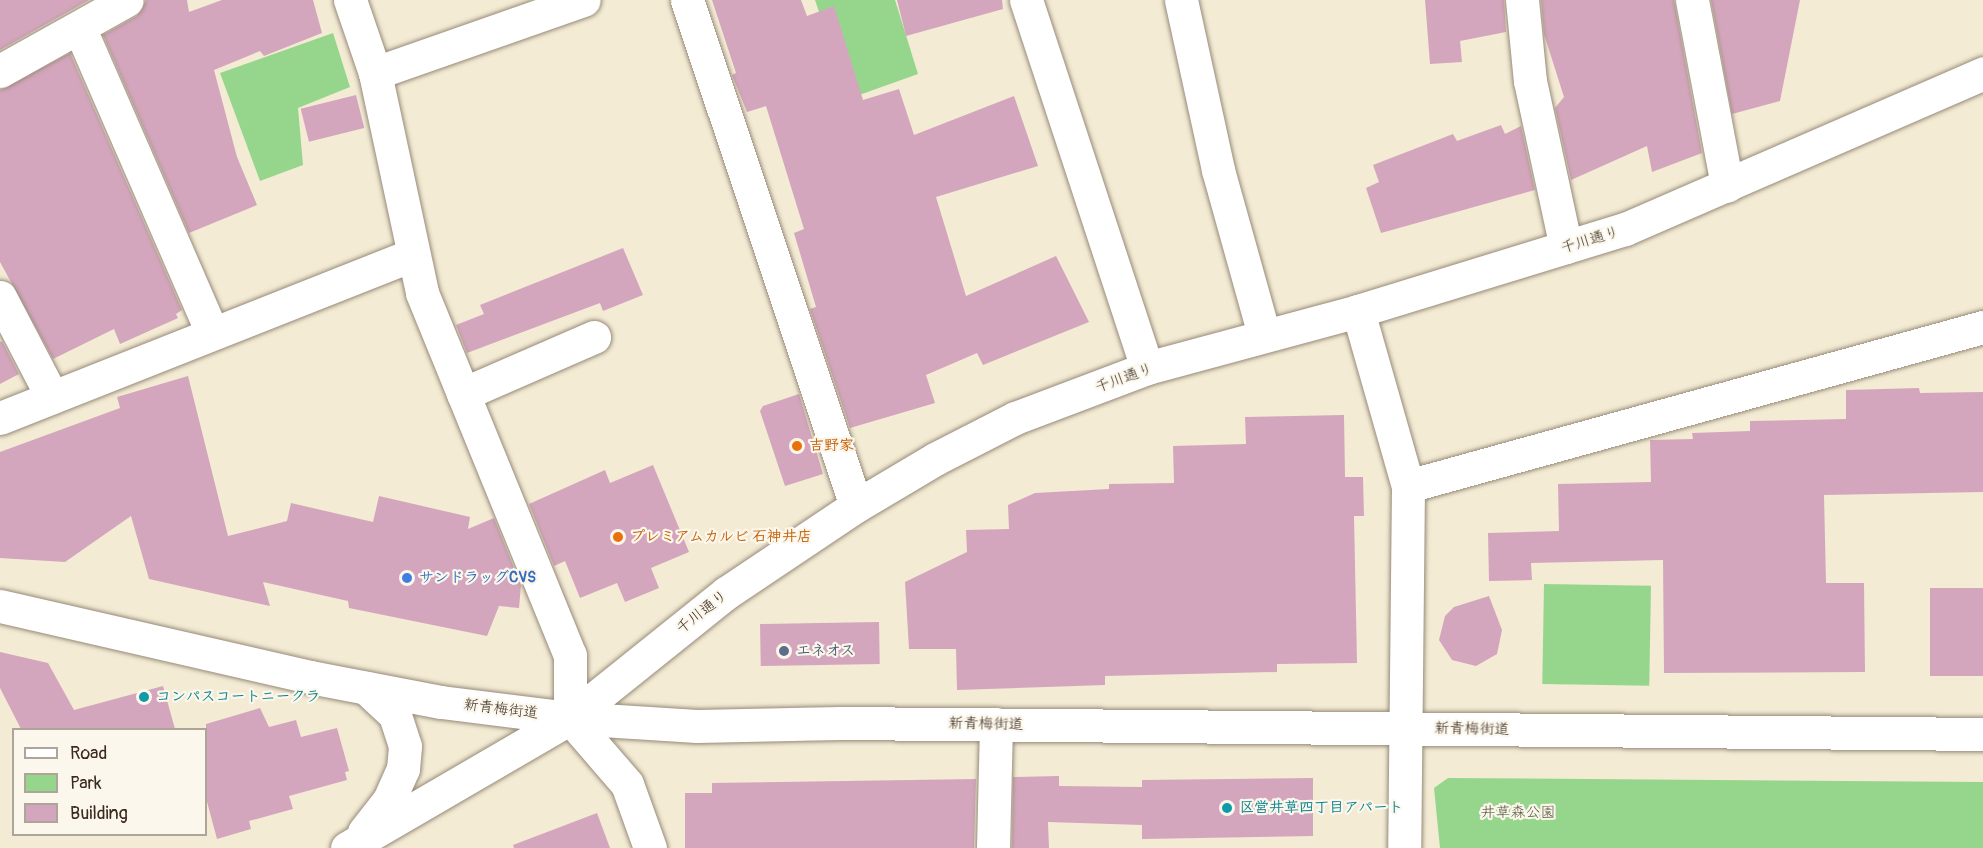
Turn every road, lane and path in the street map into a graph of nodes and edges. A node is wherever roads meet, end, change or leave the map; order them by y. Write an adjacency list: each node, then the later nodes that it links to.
1 (127, 0): 9 (street)
2 (350, 0): 11 (street)
3 (584, 0): 11 (street)
4 (687, 0): 27 (street)
5 (1026, 0): 22 (street)
6 (1181, 0): 20 (street)
7 (1522, 0): 14 (street)
8 (1692, 0): 13 (street)
9 (80, 29): 10 (street); 19 (street)
10 (0, 71)
11 (375, 73): 15 (street)
12 (1983, 73): 13 (street, 千川通り)
13 (1727, 186): 14 (street, 千川通り)
14 (1566, 247): 17 (street, 千川通り)
15 (411, 255): 19 (street); 23 (street)
16 (0, 297): 24 (street)
17 (1358, 311): 20 (street, 千川通り); 26 (street)
18 (1983, 327): 26 (street)
19 (212, 332): 24 (street)
20 (1264, 335): 22 (street, 千川通り)
21 (594, 337): 23 (street)
22 (1147, 368): 27 (street, 千川通り)
23 (463, 394): 30 (street)
24 (52, 397): 25 (street)
25 (0, 418)
26 (1408, 486): 32 (street)
27 (856, 506): 30 (street, 千川通り)
28 (0, 606): 29 (street, 新青梅街道)
29 (366, 688): 30 (street, 新青梅街道); 34 (street)
30 (570, 718): 31 (street, 新青梅街道); 34 (street, 千川通り); 35 (street)
31 (996, 724): 32 (street, 新青梅街道); 36 (street)
32 (1407, 729): 33 (street, 新青梅街道); 37 (street)
33 (1983, 734)
34 (351, 845)
35 (650, 848)
36 (993, 848)
37 (1404, 848)

